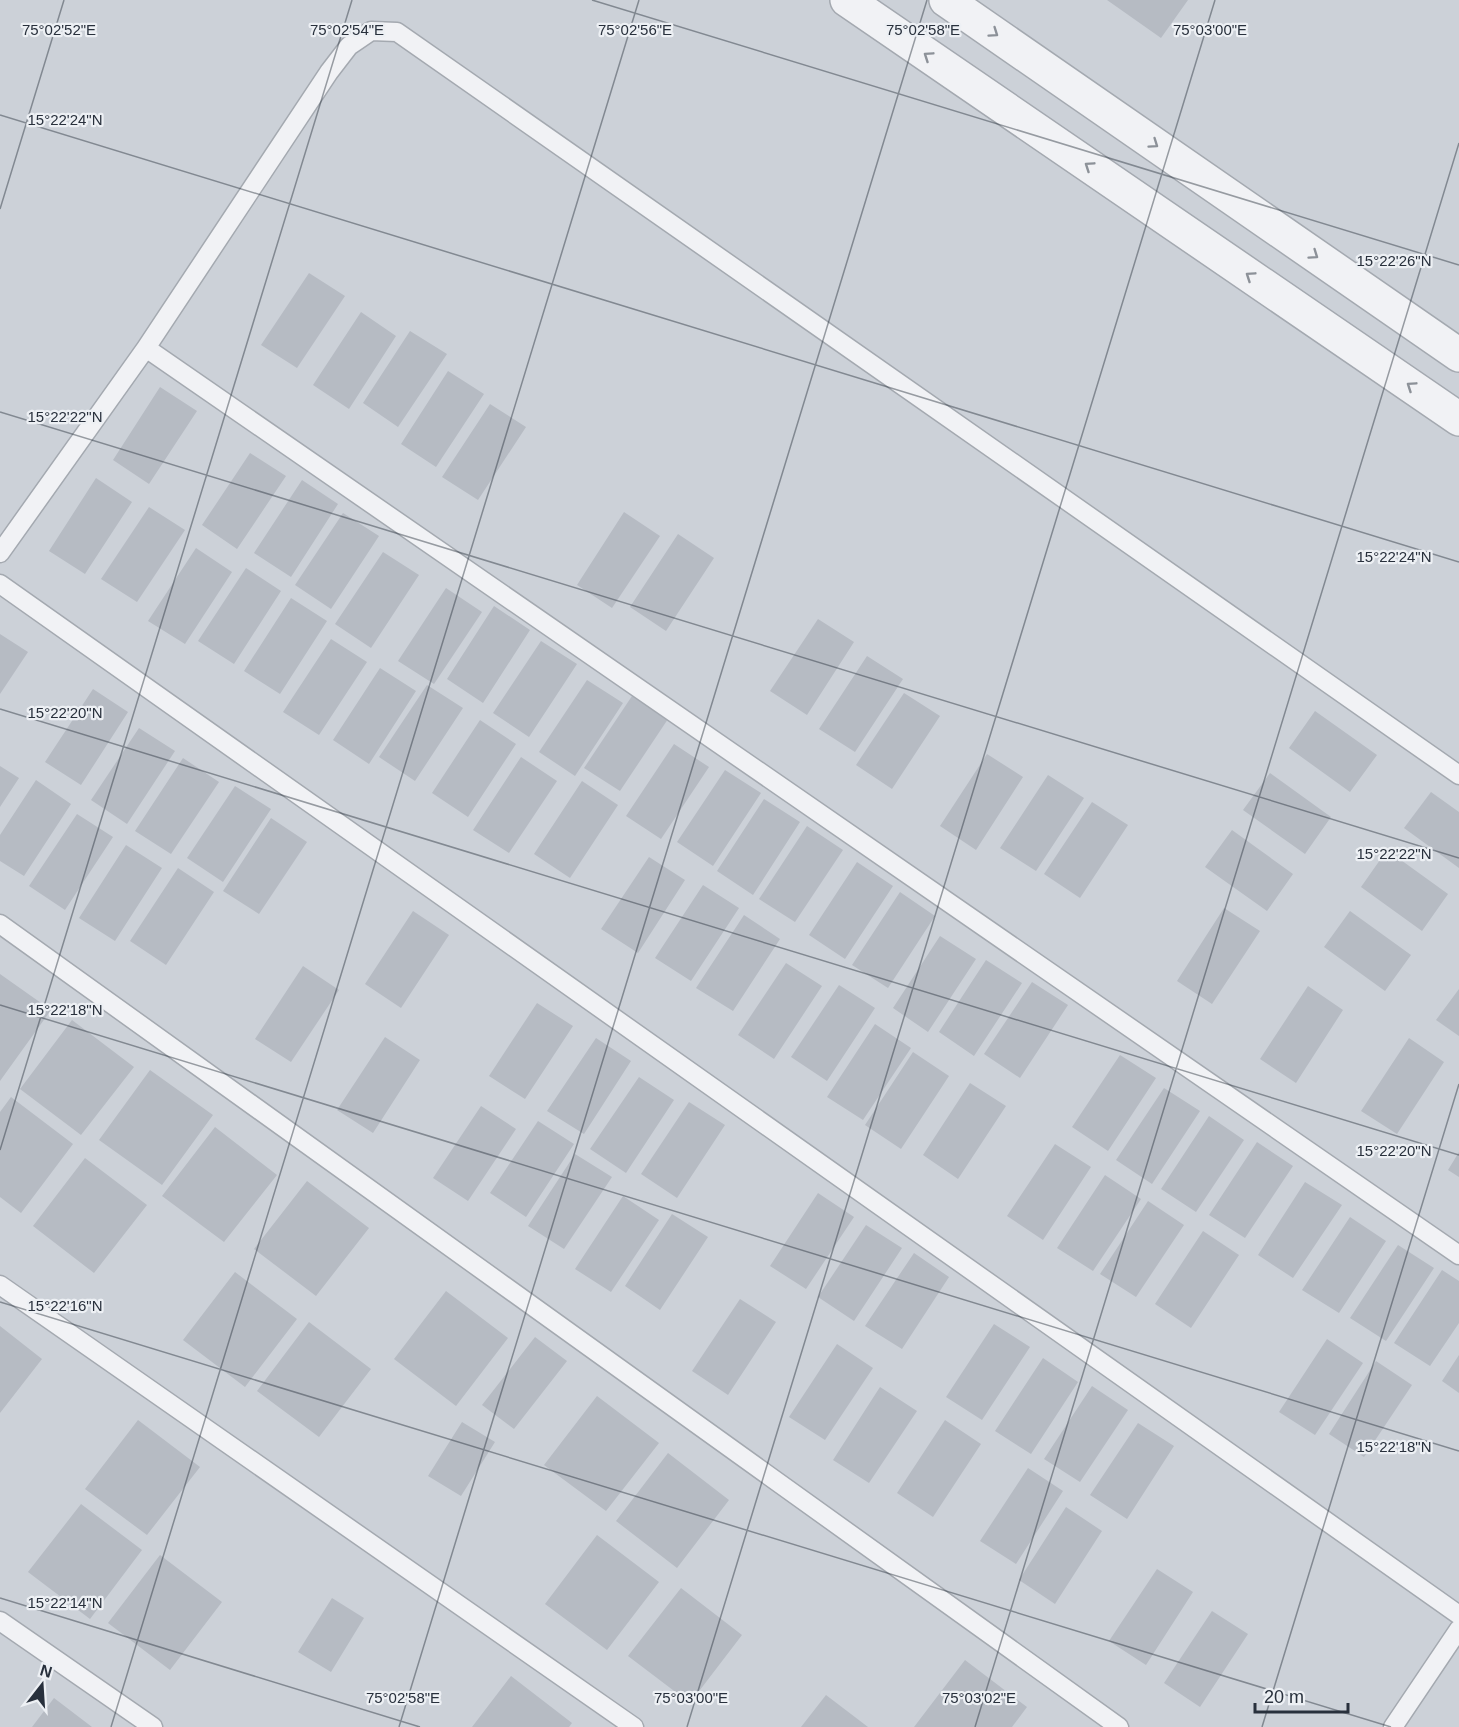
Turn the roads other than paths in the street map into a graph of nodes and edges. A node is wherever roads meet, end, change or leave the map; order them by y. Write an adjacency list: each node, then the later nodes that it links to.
1 (847, 0): 5 (street, one-way to 1)
2 (945, 0): 4 (street, one-way to 4)
3 (146, 348): 6 (lane); 8 (lane); 10 (lane)
4 (1459, 355)
5 (1459, 419)
6 (0, 553)
7 (0, 584): 12 (lane)
8 (1459, 775)
9 (0, 924): 17 (lane)
10 (1459, 1255)
11 (0, 1285): 15 (lane)
12 (1459, 1615)
13 (0, 1621): 16 (lane)
14 (1459, 1629): 18 (lane)
15 (622, 1723)
16 (153, 1727)
17 (1119, 1727)
18 (1393, 1727)

